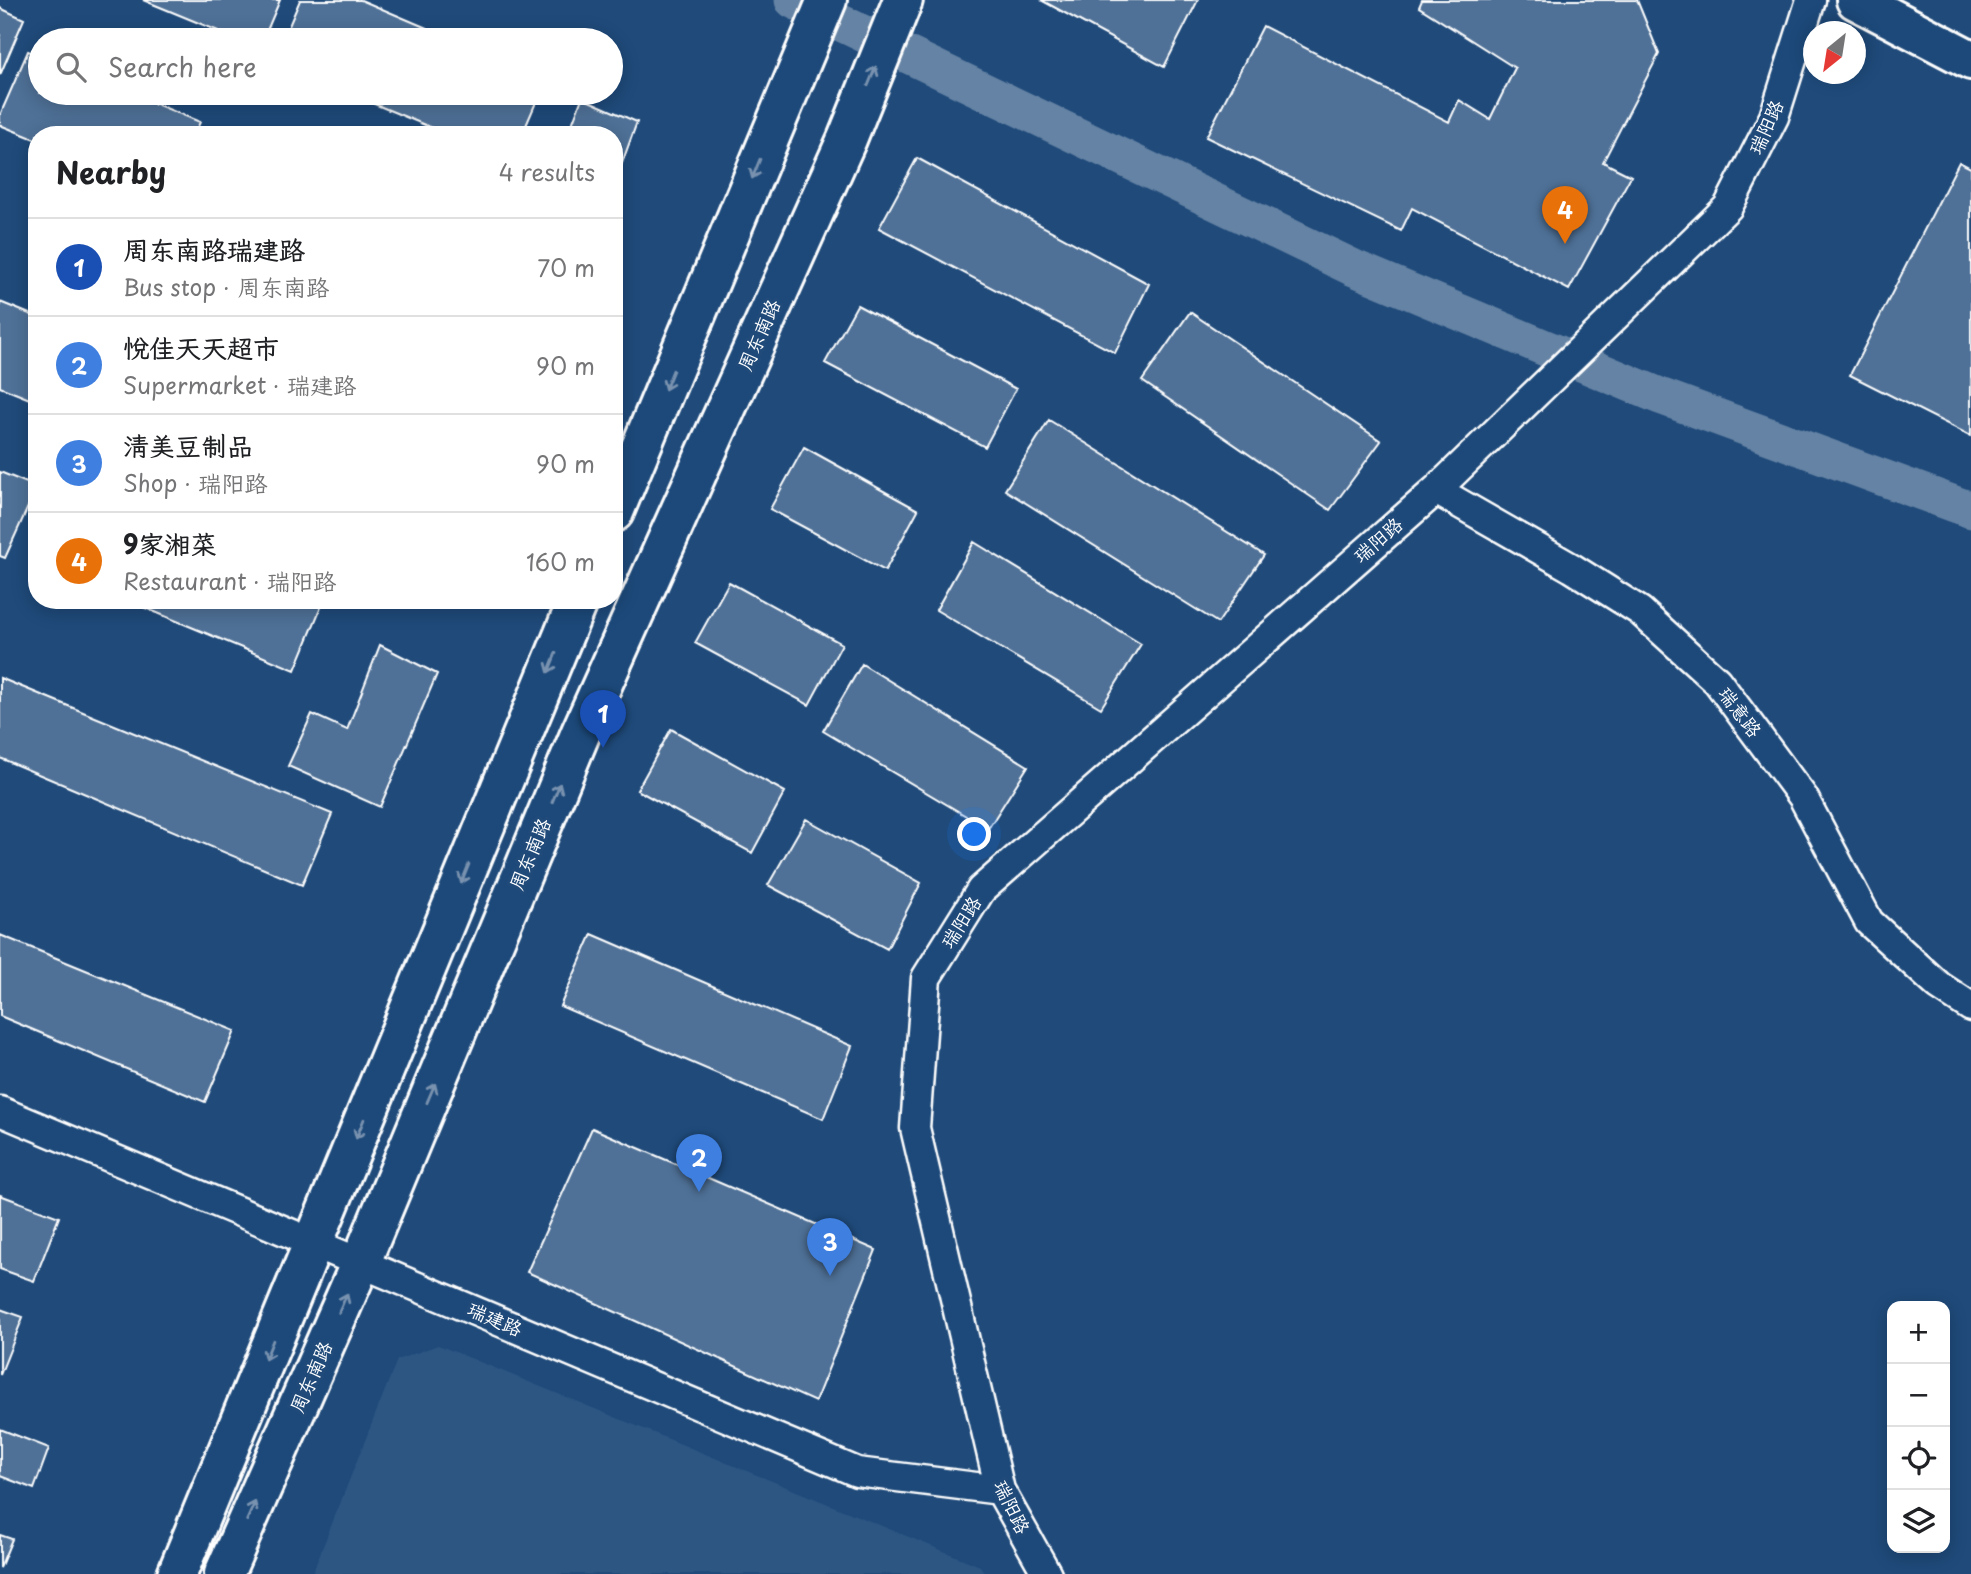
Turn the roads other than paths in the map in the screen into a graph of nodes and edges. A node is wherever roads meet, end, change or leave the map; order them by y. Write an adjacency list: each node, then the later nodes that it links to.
1 (827, 0): 6 (street, one-way to 6)
2 (902, 0): 12 (street, 周东南路, one-way to 2)
3 (1811, 0): 7 (street, 瑞阳路)
4 (1856, 0): 5 (street)
5 (1971, 60)
6 (623, 490)
7 (1436, 490): 9 (street, 瑞意路); 13 (street, 瑞阳路)
8 (574, 609): 11 (street, one-way to 11)
9 (1971, 1007)
10 (0, 1111): 11 (street, 瑞建路)
11 (313, 1242): 12 (street, 瑞建路); 14 (street, one-way to 14)
12 (361, 1262): 13 (street, 瑞建路); 15 (street, 周东南路, one-way to 12)
13 (1000, 1490): 16 (street, 瑞阳路)
14 (177, 1574)
15 (224, 1574)
16 (1047, 1574)

